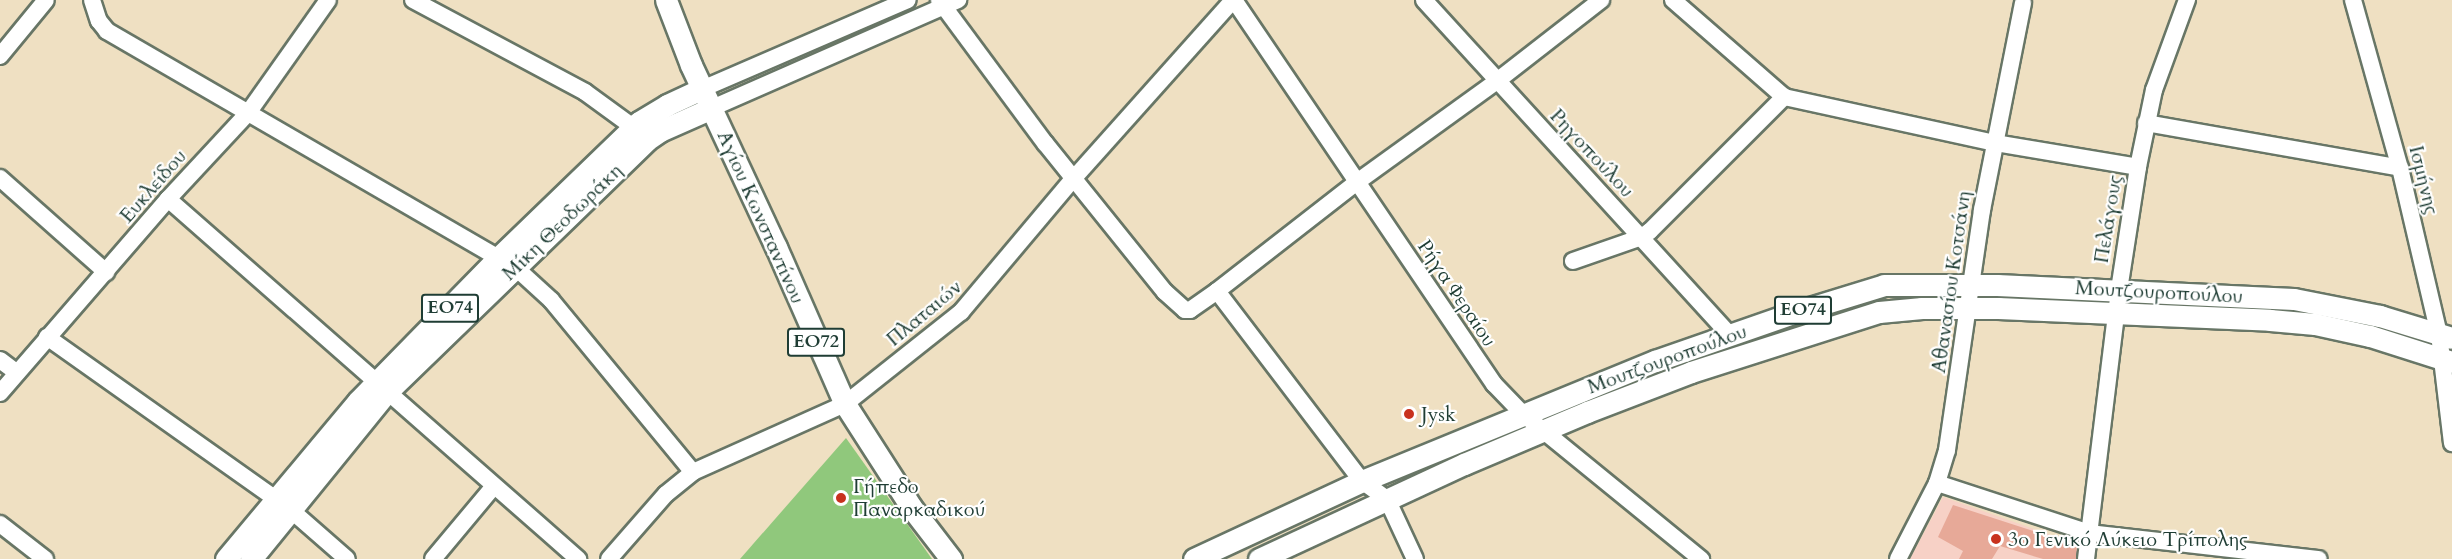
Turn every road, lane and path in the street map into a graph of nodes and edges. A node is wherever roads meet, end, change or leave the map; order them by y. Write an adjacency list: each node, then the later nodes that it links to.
1 (46, 0): 15 (street)
2 (92, 0): 20 (street)
3 (328, 0): 20 (street, Ευκλείδου)
4 (413, 0): 22 (street)
5 (666, 0): 17 (main road, ΕΟ72)
6 (908, 0): 17 (street, Μίκη Θεοδωράκη)
7 (1233, 0): 27 (street, Πλαταιών); 28 (street, Ρήγα Φεραίου)
8 (1424, 0): 16 (street, Ρηγοπούλου)
9 (1601, 0): 16 (street)
10 (1673, 0): 18 (street)
11 (2187, 0): 21 (street, Πελάγους)
12 (2353, 0): 25 (street, Ισμήνης)
13 (947, 2): 19 (street, Μίκη Θεοδωράκη); 27 (street)
14 (2023, 3): 23 (street, Αθανασίου Κοτσάνη)
15 (0, 56)
16 (1497, 81): 28 (street); 30 (street, Ρηγοπούλου)
17 (702, 89): 19 (main road, Αγίου Κωνσταντίνου / ΕΟ72); 22 (main road, Μίκη Θεοδωράκη / ΕΟ74)
18 (1784, 97): 23 (street); 30 (street)
19 (712, 108): 32 (main road, Μίκη Θεοδωράκη / ΕΟ74); 47 (main road, Αγίου Κωνσταντίνου / ΕΟ72)
20 (248, 113): 29 (street, Ευκλείδου); 32 (street)
21 (2146, 123): 24 (street, Πελάγους); 25 (street)
22 (633, 127): 32 (main road, Μίκη Θεοδωράκη / ΕΟ74)
23 (1995, 143): 24 (street); 34 (street, Αθανασίου Κοτσάνη)
24 (2138, 167): 35 (street, Πελάγους)
25 (2400, 168): 40 (street, Ισμήνης)
26 (0, 178): 33 (street)
27 (1074, 178): 36 (street); 47 (street, Πλαταιών)
28 (1357, 182): 36 (street); 48 (street, Ρήγα Φεραίου)
29 (168, 199): 33 (street, Ευκλείδου); 45 (street)
30 (1642, 237): 31 (street); 39 (street, Ρηγοπούλου)
31 (1573, 261)
32 (508, 262): 45 (main road, Μίκη Θεοδωράκη / ΕΟ74); 51 (street)
33 (106, 272): 41 (street, Ευκλείδου)
34 (1971, 285): 35 (main road, Μουτζουροπούλου / ΕΟ74); 37 (street, Αθανασίου Κοτσάνη); 39 (main road, Μουτζουροπούλου / ΕΟ74)
35 (2119, 290): 38 (street, Πελάγους); 40 (main road, Μουτζουροπούλου / ΕΟ74)
36 (1217, 291): 52 (street)
37 (1967, 308): 38 (main road, Μουτζουροπούλου / ΕΟ74); 49 (main road, Μουτζουροπούλου / ΕΟ74); 53 (street, Αθανασίου Κοτσάνη)
38 (2116, 312): 43 (main road, Μουτζουροπούλου / ΕΟ74); 58 (street, Πελάγους)
39 (1730, 335): 48 (main road, Μουτζουροπούλου / ΕΟ74)
40 (2446, 336): 43 (street, Ισμήνης)
41 (47, 337): 44 (street, Ευκλείδου); 56 (street)
42 (0, 360): 44 (street)
43 (2448, 361): 50 (street, Ισμήνης)
44 (17, 373): 46 (street, Ευκλείδου)
45 (381, 388): 54 (street); 56 (main road, Μίκη Θεοδωράκη / ΕΟ74)
46 (0, 393)
47 (845, 404): 51 (street, Πλαταιών); 67 (main road, Αγίου Κωνσταντίνου / ΕΟ72)
48 (1523, 414): 49 (street, Ρήγα Φεραίου); 52 (main road, Μουτζουροπούλου / ΕΟ74)
49 (1544, 430): 55 (main road, Μουτζουροπούλου / ΕΟ74); 71 (street, Ρήγα Φεραίου)
50 (2452, 443)
51 (693, 472): 66 (street, Πλαταιών)
52 (1362, 481): 55 (street); 68 (main road, Μουτζουροπούλου / ΕΟ74)
53 (1937, 483): 58 (street); 72 (street, Αθανασίου Κοτσάνη)
54 (494, 486): 64 (street); 65 (street)
55 (1387, 499): 69 (main road, Μουτζουροπούλου / ΕΟ74); 70 (street)
56 (283, 504): 61 (main road, Μίκη Θεοδωράκη / ΕΟ74); 62 (main road, Μίκη Θεοδωράκη / ΕΟ74); 63 (street)
57 (0, 524): 60 (street)
58 (2090, 533): 59 (street); 73 (street, Πελάγους)
59 (2283, 557): 74 (street)
60 (45, 559)
61 (226, 559)
62 (251, 559)
63 (347, 559)
64 (433, 559)
65 (578, 559)
66 (609, 559)
67 (951, 559)
68 (1194, 559)
69 (1258, 559)
70 (1415, 559)
71 (1701, 559)
72 (1898, 559)
73 (2086, 559)
74 (2319, 559)

